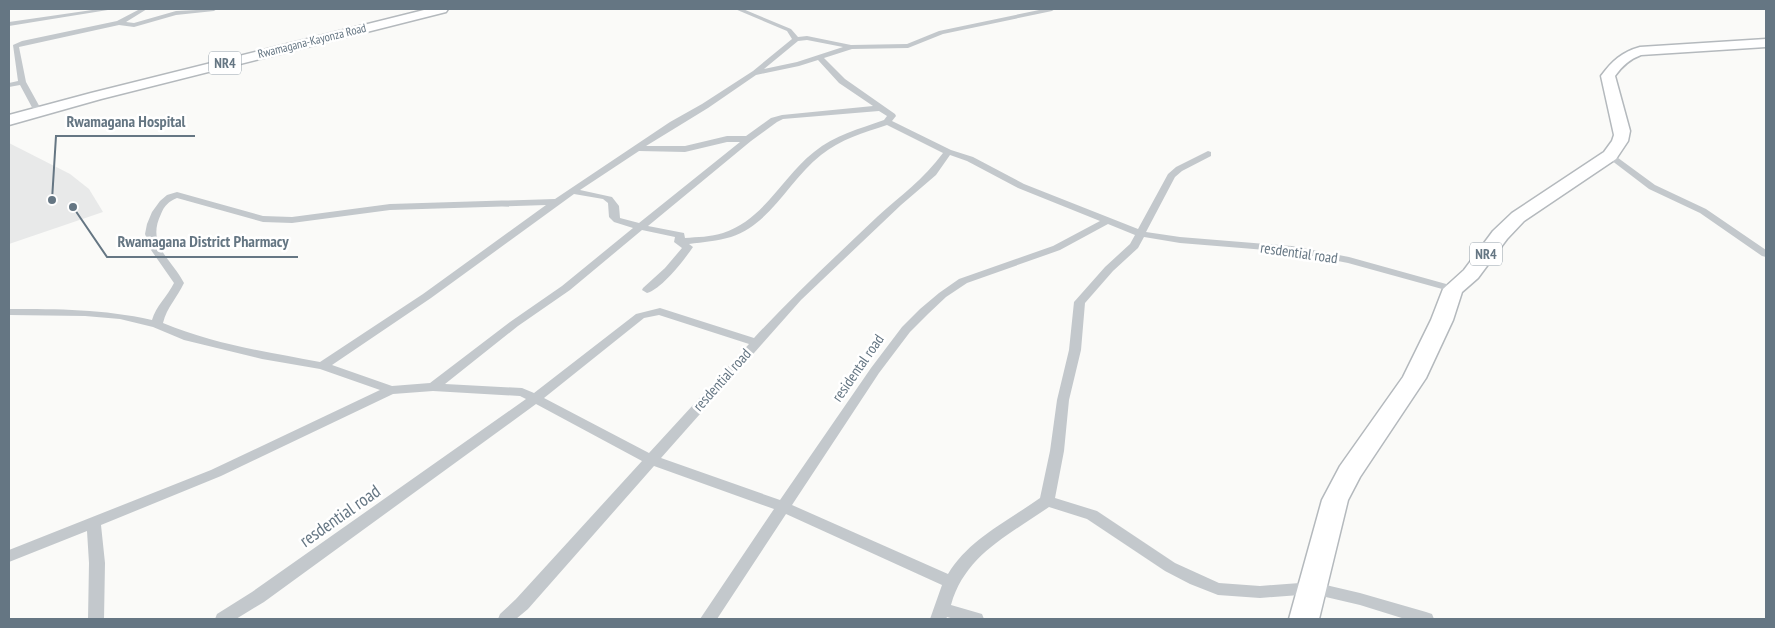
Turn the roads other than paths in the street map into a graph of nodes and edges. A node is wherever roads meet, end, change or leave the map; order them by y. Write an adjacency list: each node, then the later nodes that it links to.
1 (111, 9): 8 (street)
2 (144, 9): 7 (street)
3 (214, 9): 7 (street)
4 (442, 9): 19 (highway, Rwamagana-Kayonza Road / NR4)
5 (738, 9): 9 (street)
6 (1052, 9): 13 (street)
7 (119, 23): 10 (street)
8 (9, 24)
9 (796, 39): 13 (street); 15 (street)
10 (22, 43): 12 (street); 16 (street)
11 (1766, 43): 26 (highway, NR4)
12 (9, 44)
13 (850, 47): 14 (street)
14 (819, 57): 15 (street); 18 (street)
15 (754, 73): 23 (street)
16 (22, 82): 17 (street); 19 (street)
17 (9, 85)
18 (881, 108): 21 (street); 22 (street)
19 (38, 111): 20 (highway, Rwamagana-Kayonza Road / NR4)
20 (9, 120)
21 (887, 122): 24 (street, resdential road); 32 (street)
22 (748, 139): 23 (street); 30 (street)
23 (638, 148): 27 (street)
24 (948, 152): 29 (street, resdential road); 38 (street, resdential road)
25 (1208, 154): 31 (street)
26 (1610, 155): 33 (street); 34 (highway, NR4)
27 (572, 191): 28 (street); 30 (street)
28 (557, 202): 37 (street); 39 (street)
29 (1108, 220): 31 (street, resdential road); 45 (street, residental road)
30 (640, 227): 32 (street); 40 (street)
31 (1142, 234): 34 (street, resdential road); 44 (street)
32 (679, 242): 35 (street)
33 (1766, 254)
34 (1454, 289): 49 (highway, NR4)
35 (647, 290)
36 (9, 312): 37 (street)
37 (157, 325): 39 (street)
38 (756, 343): 42 (street, resdential road); 43 (street, resdential road)
39 (322, 366): 41 (street)
40 (433, 387): 41 (street); 42 (street)
41 (391, 390): 46 (street)
42 (536, 398): 43 (street); 52 (street, resdential road)
43 (651, 460): 45 (street); 53 (street, resdential road)
44 (1047, 501): 48 (street); 49 (street)
45 (783, 507): 48 (street); 54 (street, residental road)
46 (94, 523): 47 (street); 51 (street)
47 (9, 556)
48 (950, 582): 50 (street)
49 (1313, 588): 56 (highway, NR4); 57 (street)
50 (940, 614): 55 (street)
51 (96, 619)
52 (223, 619)
53 (506, 619)
54 (708, 619)
55 (976, 619)
56 (1304, 619)
57 (1426, 619)

